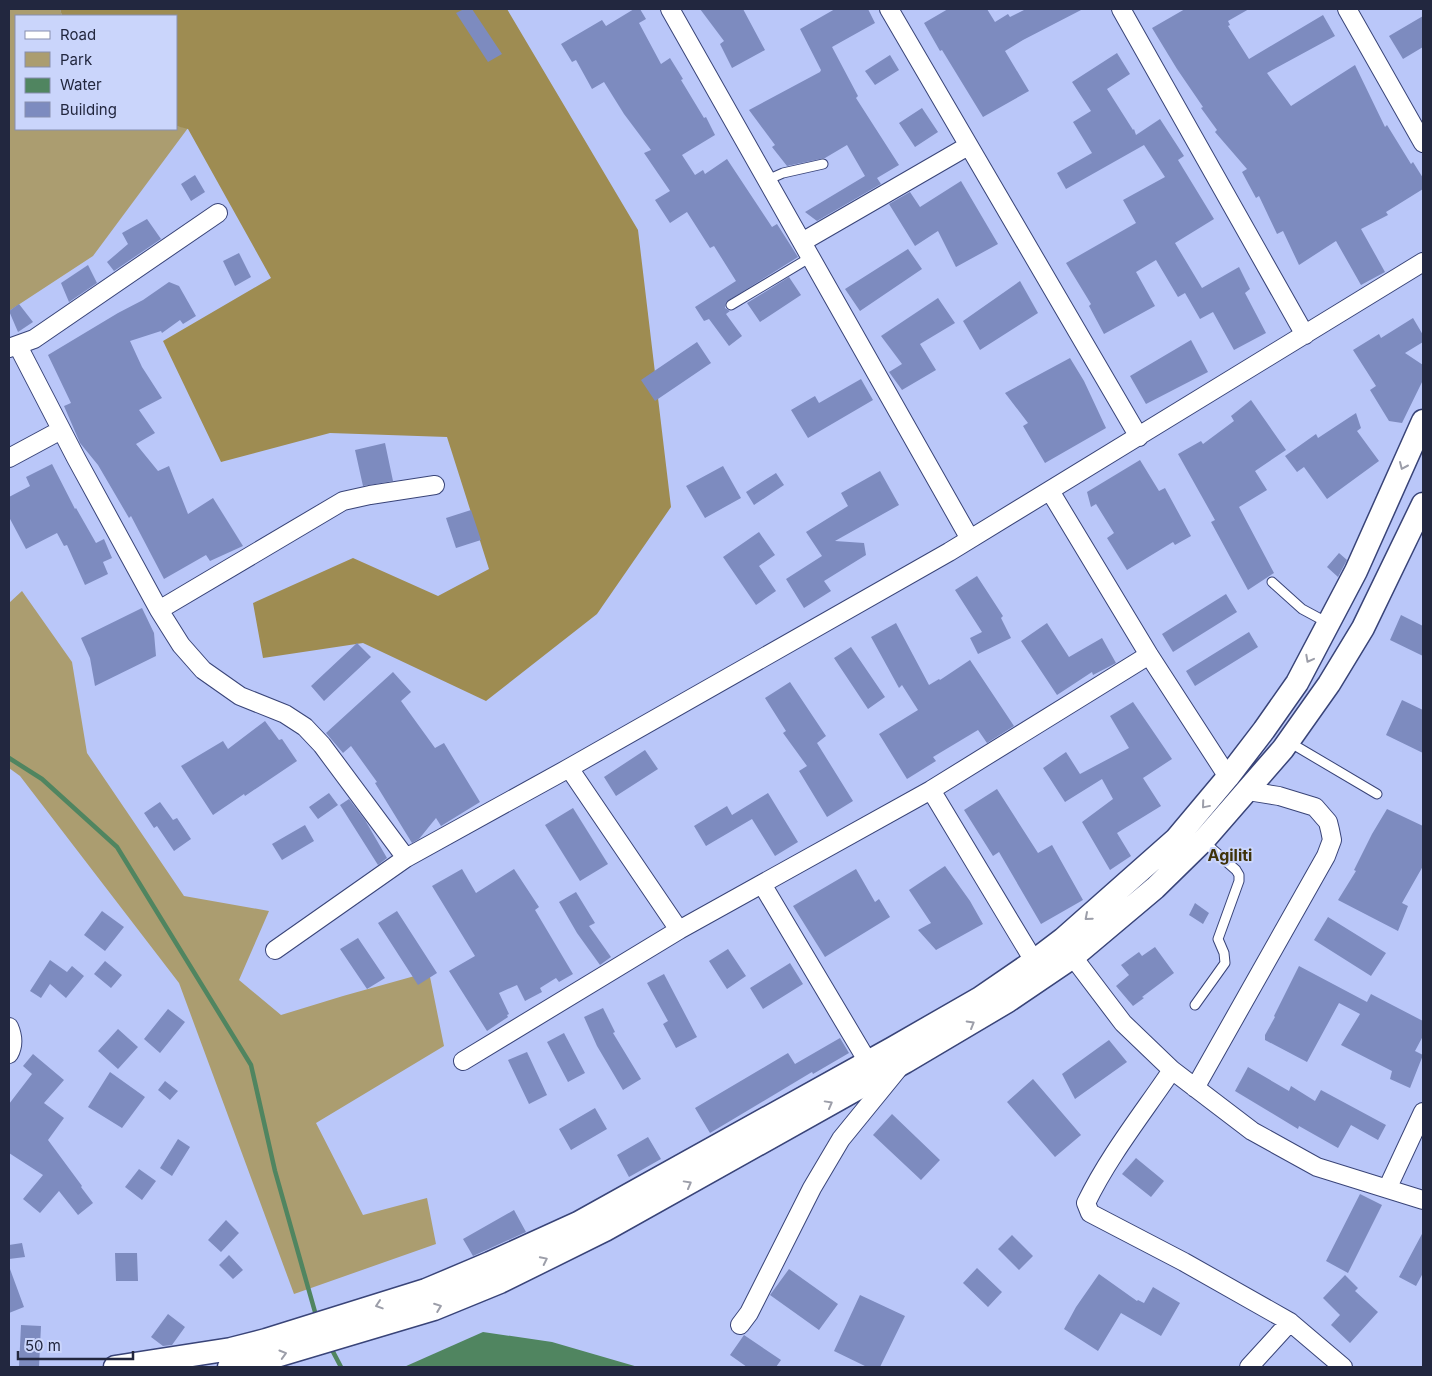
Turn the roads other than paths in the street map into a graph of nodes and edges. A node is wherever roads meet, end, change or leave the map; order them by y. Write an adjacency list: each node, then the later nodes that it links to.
1 (670, 9): 8 (street)
2 (888, 9): 6 (street)
3 (1121, 9): 14 (street)
4 (1347, 9): 5 (street)
5 (1423, 143)
6 (968, 146): 10 (street); 18 (street)
7 (823, 164): 8 (lane)
8 (767, 180): 10 (street)
9 (218, 213): 15 (street)
10 (802, 242): 11 (street)
11 (811, 257): 13 (lane); 23 (street)
12 (1423, 262): 14 (street)
13 (731, 305)
14 (1305, 335): 18 (street)
15 (13, 347): 17 (street)
16 (1423, 421): 26 (street, one-way to 26)
17 (61, 430): 19 (street); 25 (street)
18 (1139, 437): 21 (street)
19 (9, 458)
20 (435, 485): 25 (street)
21 (1050, 491): 23 (street); 27 (street)
22 (1423, 504): 28 (street)
23 (970, 539): 29 (street)
24 (1272, 582): 26 (lane)
25 (159, 610): 35 (street)
26 (1328, 624): 30 (street, one-way to 30)
27 (1149, 655): 30 (street); 31 (street)
28 (1289, 742): 32 (street); 33 (lane)
29 (569, 768): 35 (street); 37 (street)
30 (1228, 777): 40 (street, one-way to 40)
31 (931, 790): 36 (street); 40 (street)
32 (1248, 791): 34 (street); 48 (street)
33 (1377, 794)
34 (1203, 841): 39 (street); 41 (lane)
35 (406, 858): 38 (street)
36 (762, 884): 37 (street); 45 (street)
37 (679, 930): 44 (street)
38 (275, 950)
39 (1073, 957): 46 (street, one-way to 39); 47 (street)
40 (1034, 961): 45 (street)
41 (1195, 1006)
42 (9, 1027): 43 (street)
43 (9, 1054)
44 (463, 1061)
45 (868, 1062): 52 (street)
46 (905, 1062): 52 (street, one-way to 46); 54 (street)
47 (1172, 1070): 48 (street); 53 (street)
48 (1195, 1088): 50 (street)
49 (1423, 1112): 50 (street)
50 (1388, 1188): 51 (street)
51 (1423, 1200)
52 (495, 1272): 55 (street)
53 (1290, 1322): 58 (street); 59 (street)
54 (740, 1325)
55 (232, 1361): 56 (street)
56 (165, 1363): 57 (street)
57 (115, 1367)
58 (1249, 1367)
59 (1343, 1367)

